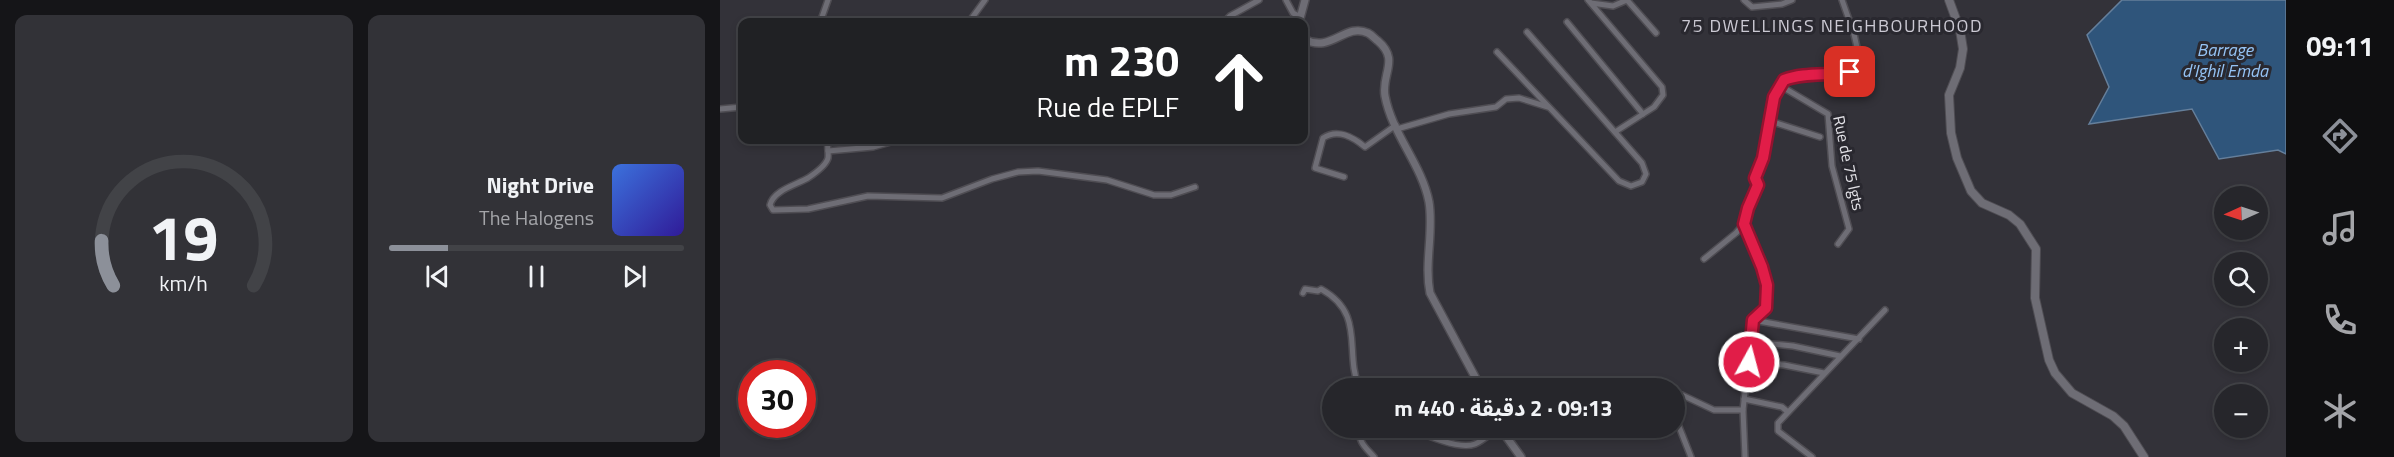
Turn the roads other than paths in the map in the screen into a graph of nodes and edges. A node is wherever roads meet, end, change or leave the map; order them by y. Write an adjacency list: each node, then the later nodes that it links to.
1 (828, 0): 12 (street)
2 (985, 0): 13 (street)
3 (1259, 0): 14 (street)
4 (1286, 0): 11 (street)
5 (1305, 0): 11 (street)
6 (1744, 0): 7 (street)
7 (1792, 0)
8 (1842, 0): 21 (street)
9 (1949, 0): 62 (main road)
10 (1589, 2): 18 (street); 25 (street)
11 (1301, 14): 15 (street)
12 (822, 17)
13 (972, 18)
14 (1228, 18)
15 (1300, 18)
16 (1567, 22): 25 (street)
17 (1527, 32): 28 (street)
18 (1656, 33)
19 (1308, 42): 27 (street)
20 (1497, 52): 23 (street)
21 (1779, 85): 26 (street); 36 (street, Rue de 75 lgts)
22 (738, 107): 24 (street)
23 (1548, 107): 27 (street); 28 (street)
24 (720, 109)
25 (1643, 114): 28 (street)
26 (1770, 121): 29 (street); 35 (street)
27 (1396, 127): 33 (street); 47 (street)
28 (1615, 132)
29 (1820, 137)
30 (827, 144): 32 (street)
31 (884, 144): 32 (street)
32 (828, 151): 34 (street)
33 (1344, 177)
34 (1195, 187)
35 (1744, 224): 37 (street); 40 (street)
36 (1838, 244)
37 (1704, 260)
38 (1303, 293): 46 (street)
39 (1885, 310): 41 (street)
40 (1753, 320): 41 (street); 42 (street)
41 (1859, 339): 43 (street)
42 (1751, 342): 43 (street); 44 (street)
43 (1840, 356): 45 (street)
44 (1749, 362): 45 (street); 49 (street)
45 (1824, 373): 51 (street)
46 (1356, 378)
47 (1476, 378)
48 (1685, 396): 50 (street)
49 (1744, 399): 50 (street); 51 (street)
50 (1743, 410): 60 (street)
51 (1788, 412): 61 (street)
52 (1359, 438): 57 (street)
53 (1436, 438): 54 (street)
54 (1485, 438)
55 (1507, 438): 58 (street)
56 (1683, 438): 59 (street)
57 (1374, 457)
58 (1521, 457)
59 (1691, 457)
60 (1745, 457)
61 (1812, 457)
62 (2144, 457)

